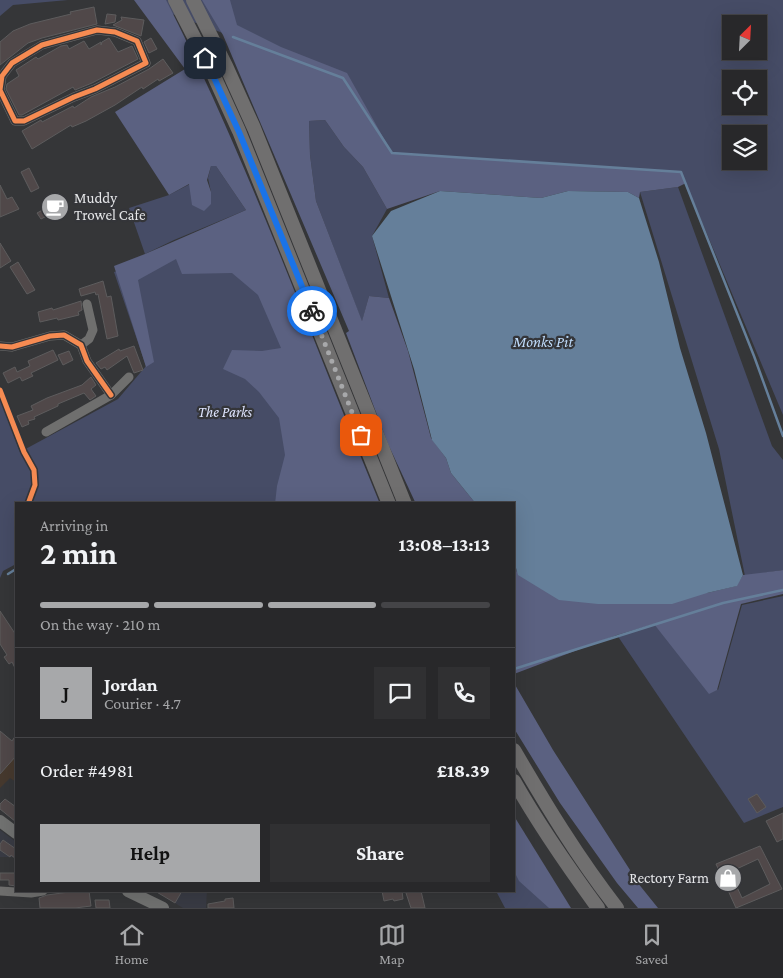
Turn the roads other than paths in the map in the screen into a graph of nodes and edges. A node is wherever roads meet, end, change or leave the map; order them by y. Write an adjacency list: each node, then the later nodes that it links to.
1 (175, 0): 10 (main road)
2 (193, 0): 11 (main road)
3 (0, 90): 3 (street)
4 (86, 304): 5 (street)
5 (81, 344): 6 (street); 8 (street)
6 (0, 346)
7 (129, 377): 8 (street)
8 (111, 395): 9 (street)
9 (46, 432)
10 (387, 502)
11 (404, 502)
12 (515, 752): 23 (main road)
13 (515, 783): 22 (main road)
14 (0, 821): 15 (main road)
15 (15, 832)
16 (0, 891): 17 (street)
17 (15, 892)
18 (16, 892): 19 (street)
19 (37, 892)
20 (130, 892): 21 (main road)
21 (160, 907)
22 (598, 908)
23 (617, 908)

